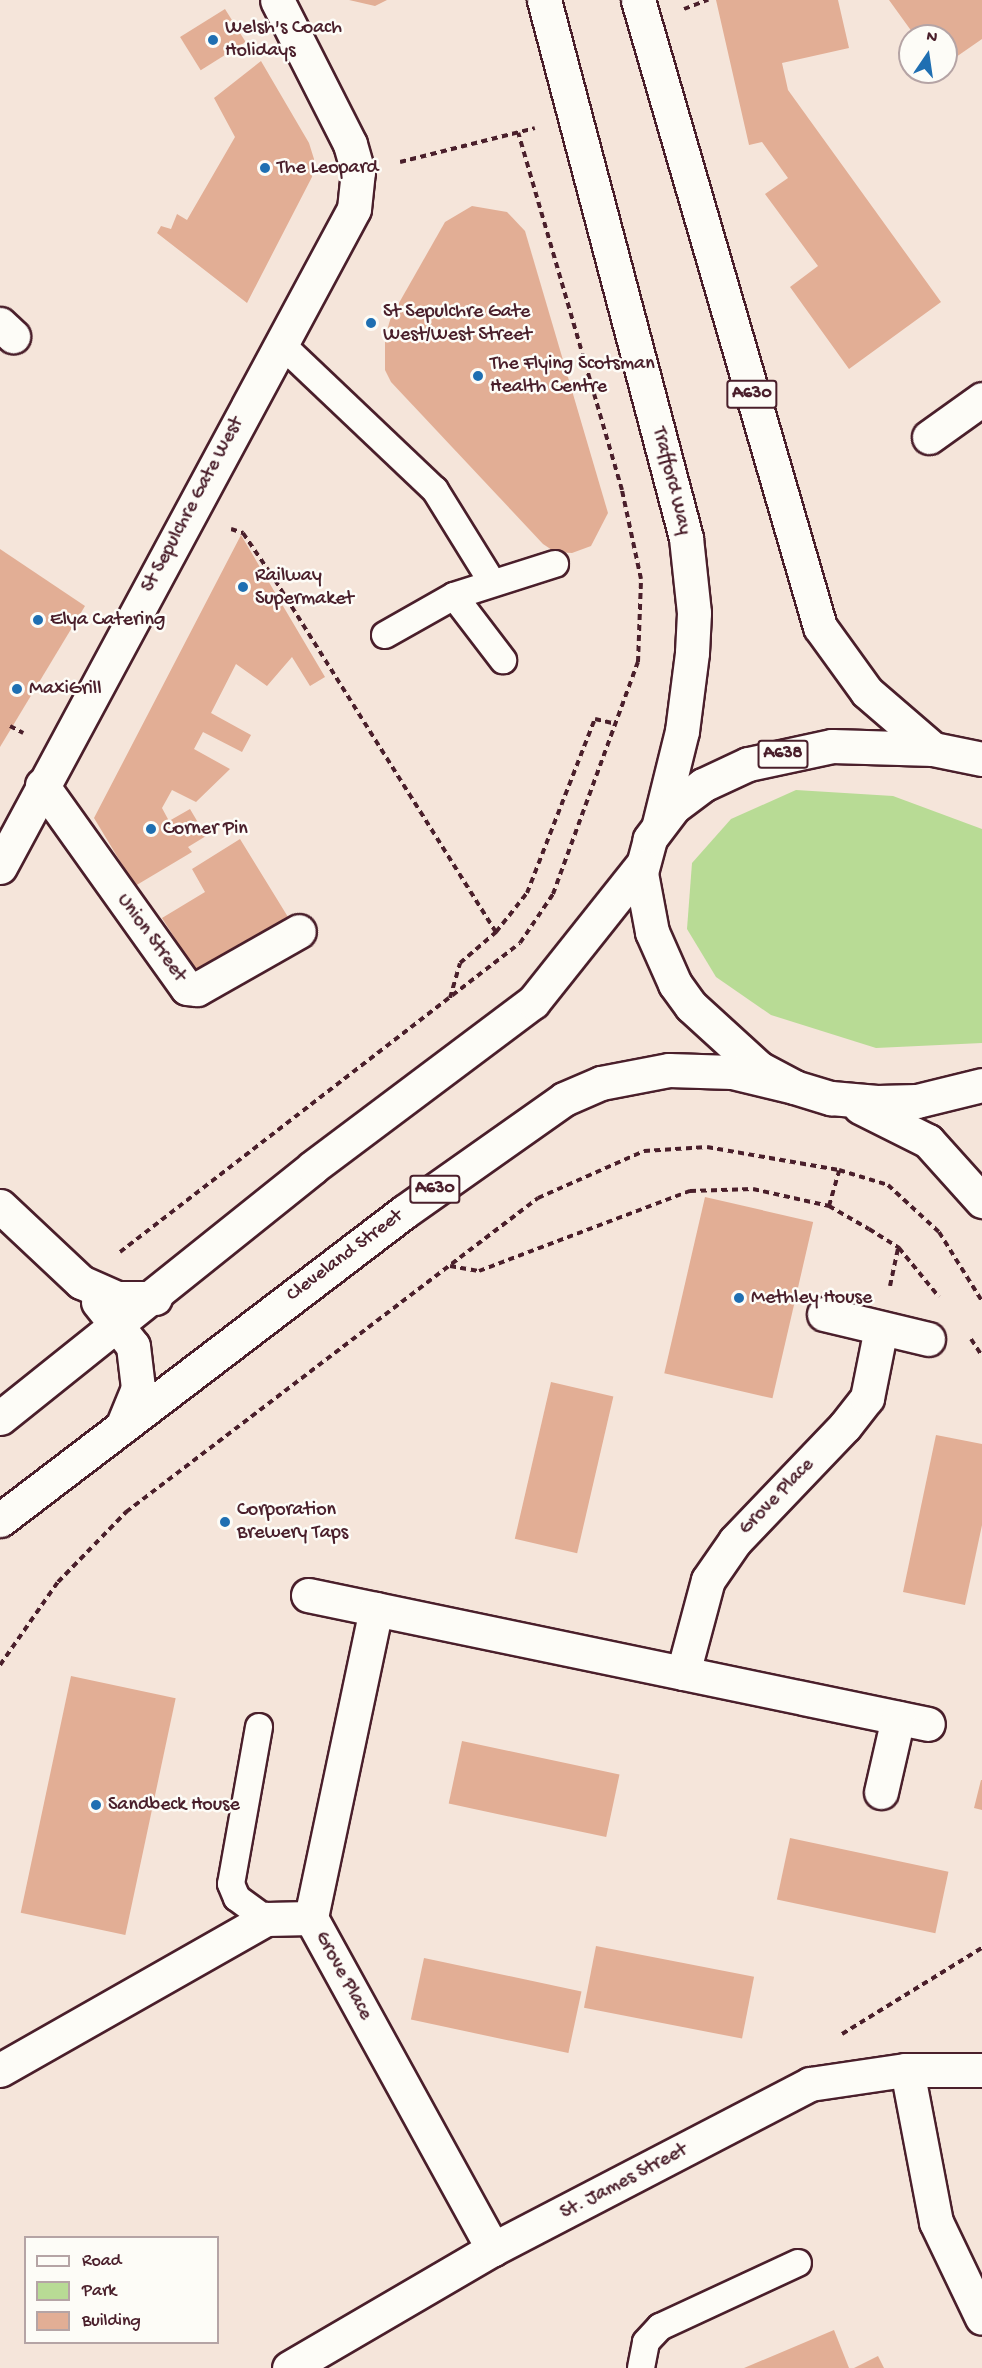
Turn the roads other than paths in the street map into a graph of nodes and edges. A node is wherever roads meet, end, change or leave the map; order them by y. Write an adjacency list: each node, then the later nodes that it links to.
1 (277, 0): 4 (main road, St Sepulchre Gate West)
2 (544, 0): 15 (main road, Trafford Way)
3 (638, 0): 12 (main road, A630)
4 (281, 344): 8 (lane); 14 (main road, St Sepulchre Gate West)
5 (982, 399): 6 (main road)
6 (929, 437)
7 (555, 564): 8 (lane)
8 (492, 582): 9 (lane)
9 (454, 596): 10 (lane); 11 (lane)
10 (385, 635)
11 (503, 660)
12 (933, 749): 13 (main road, A638); 15 (main road, A638)
13 (981, 758)
14 (42, 785): 17 (main road, St Sepulchre Gate West); 18 (main road, Union Street)
15 (657, 828): 16 (main road, A638)
16 (641, 866): 20 (main road, A638); 25 (main road)
17 (0, 867)
18 (299, 931)
19 (982, 1085): 21 (main road, A638)
20 (794, 1088): 21 (main road, A638); 31 (main road, Cleveland Street / A630)
21 (831, 1098): 22 (main road, A638)
22 (982, 1201)
23 (0, 1206): 24 (main road)
24 (81, 1282): 25 (main road); 27 (main road)
25 (155, 1298): 27 (main road)
26 (824, 1314): 28 (main road)
27 (119, 1326): 30 (main road); 31 (main road)
28 (881, 1328): 29 (main road); 35 (main road, Grove Place)
29 (928, 1339)
30 (0, 1418)
31 (122, 1427): 32 (main road, Cleveland Street / A630)
32 (0, 1520)
33 (308, 1595): 34 (main road)
34 (376, 1609): 35 (main road); 38 (main road, Grove Place)
35 (683, 1673): 37 (main road)
36 (259, 1727): 39 (lane)
37 (881, 1792)
38 (311, 1918): 39 (main road); 43 (main road, Grove Place)
39 (266, 1919): 40 (main road)
40 (0, 2070)
41 (907, 2070): 42 (main road, St. James Street); 43 (main road, St. James Street); 45 (main road)
42 (982, 2070)
43 (493, 2248): 46 (main road, St. James Street)
44 (798, 2263): 47 (lane)
45 (982, 2318)
46 (289, 2368)
47 (641, 2368)

